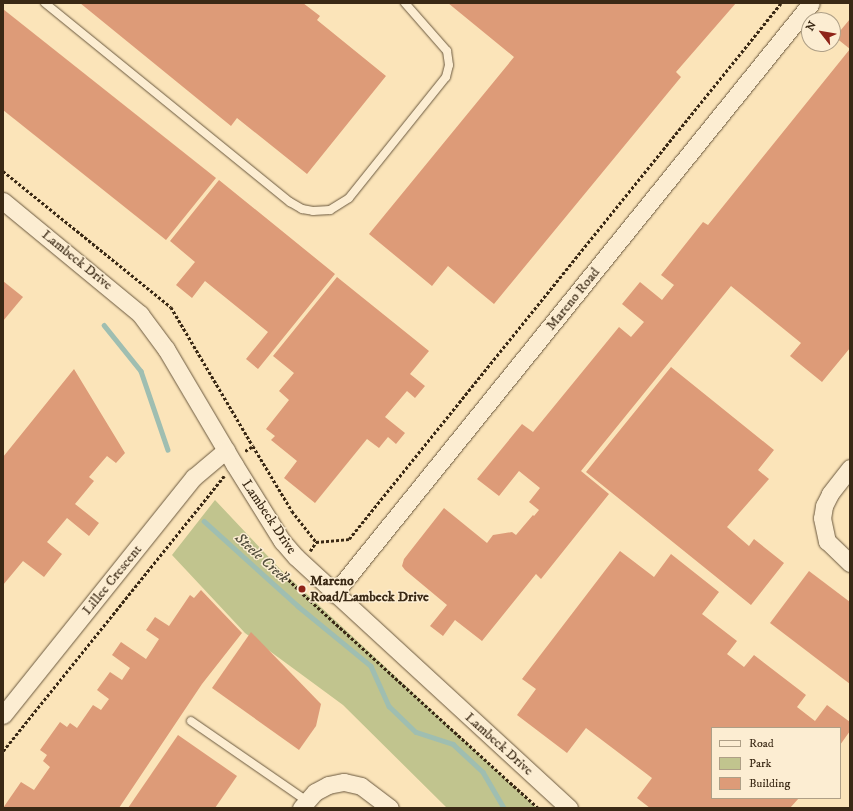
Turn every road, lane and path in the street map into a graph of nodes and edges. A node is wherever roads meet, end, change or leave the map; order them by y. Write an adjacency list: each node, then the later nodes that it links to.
1 (45, 3): 2 (lane)
2 (405, 3)
3 (781, 3): 8 (path)
4 (805, 5): 11 (street, Mareno Road)
5 (3, 200): 6 (street, Lambeck Drive)
6 (230, 457): 8 (path); 9 (street, Lambeck Drive); 12 (street, Lillee Crescent); 14 (path)
7 (850, 468): 10 (street)
8 (316, 542): 9 (path)
9 (302, 563): 11 (street, Lambeck Drive); 17 (path)
10 (850, 563)
11 (334, 594): 18 (street, Lambeck Drive)
12 (3, 715)
13 (191, 721): 15 (lane)
14 (3, 751)
15 (304, 805): 16 (street)
16 (390, 808)
17 (538, 808)
18 (570, 808)

